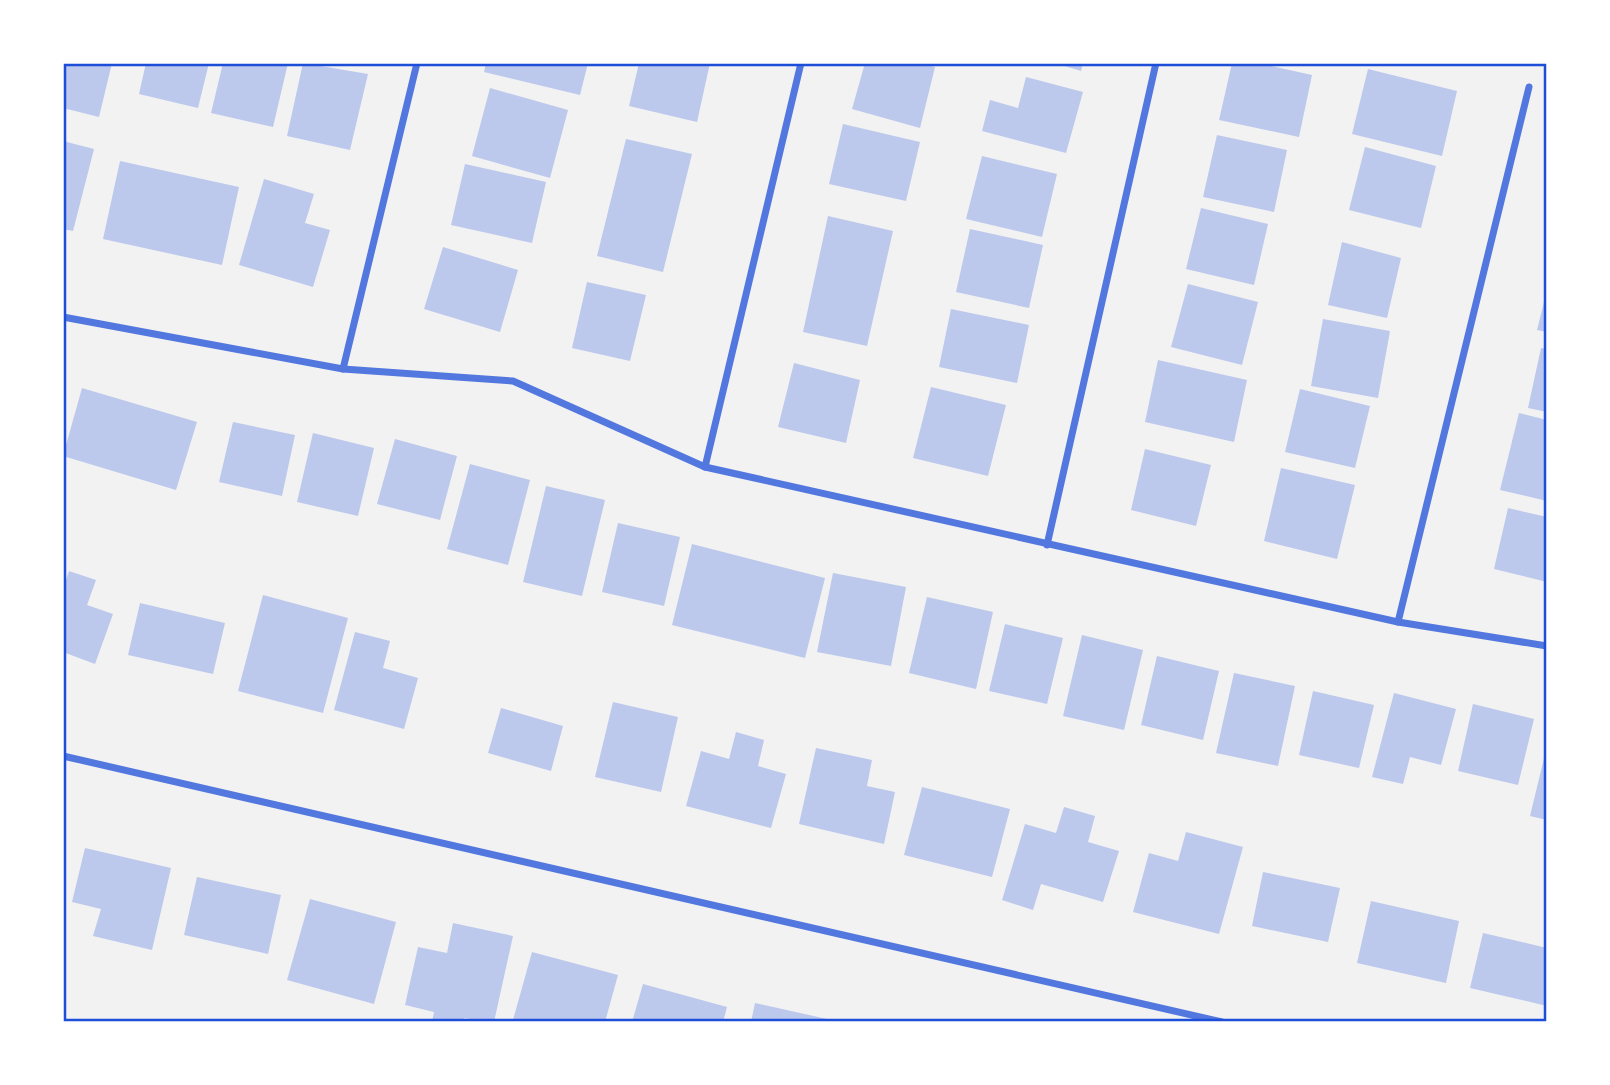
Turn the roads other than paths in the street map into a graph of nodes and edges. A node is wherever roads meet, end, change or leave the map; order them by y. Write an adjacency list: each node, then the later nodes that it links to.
1 (417, 63): 6 (street)
2 (801, 63): 7 (street)
3 (1156, 63): 8 (street)
4 (1529, 87): 9 (street)
5 (63, 317): 6 (street)
6 (343, 369): 7 (street)
7 (705, 467): 8 (street)
8 (1048, 545): 9 (street)
9 (1398, 622): 10 (street)
10 (1547, 646)
11 (63, 756): 12 (street)
12 (1222, 1022)

